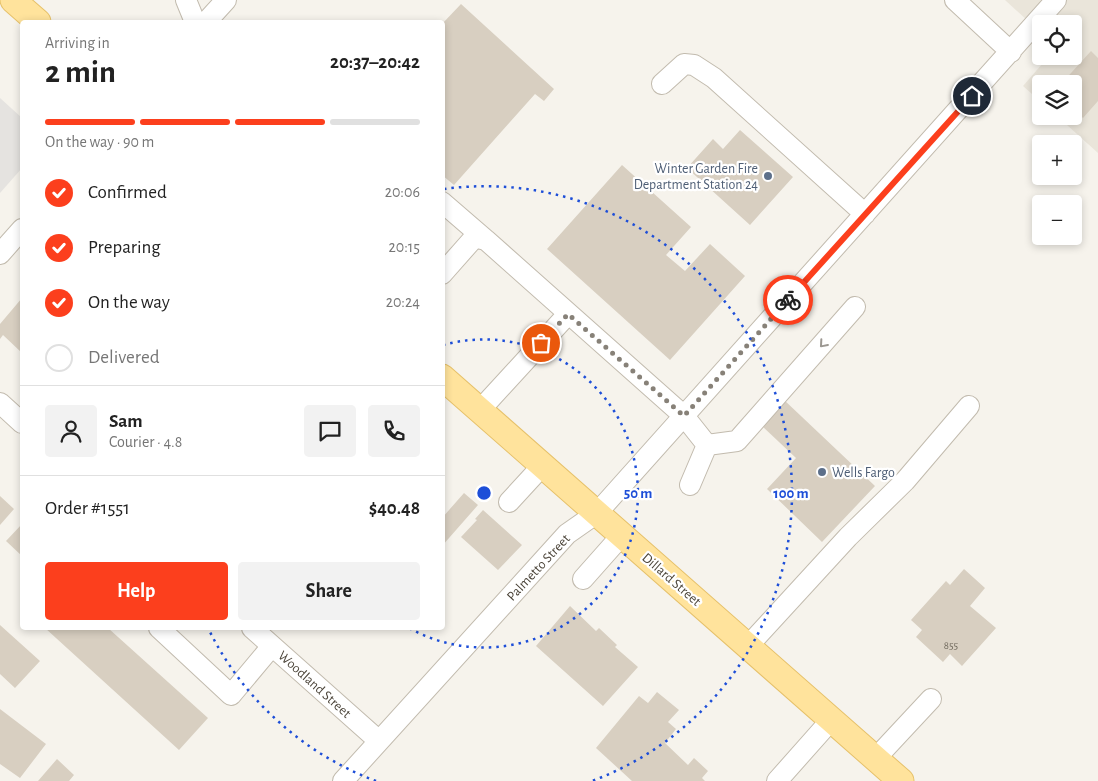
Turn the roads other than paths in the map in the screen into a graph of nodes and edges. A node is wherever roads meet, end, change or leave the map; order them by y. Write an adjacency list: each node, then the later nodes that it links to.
1 (13, 0): 6 (main road)
2 (186, 0): 7 (street)
3 (226, 0): 8 (street)
4 (955, 0): 9 (street)
5 (1056, 0): 9 (street, Palmetto Street)
6 (36, 20)
7 (193, 20)
8 (208, 20)
9 (1011, 52): 12 (street, Palmetto Street)
10 (662, 84): 12 (street)
11 (445, 205): 14 (street)
12 (865, 214): 23 (street, Palmetto Street)
13 (20, 231): 15 (street)
14 (486, 240): 16 (street); 18 (street)
15 (0, 254)
16 (445, 271)
17 (855, 307): 25 (street, one-way to 25)
18 (568, 314): 22 (street); 23 (street)
19 (445, 380): 22 (main road, Dillard Street)
20 (0, 403): 24 (street)
21 (969, 406): 35 (street)
22 (480, 410): 26 (main road, Dillard Street)
23 (684, 416): 25 (street); 29 (street, Palmetto Street)
24 (20, 421)
25 (707, 445): 27 (street)
26 (543, 465): 28 (street); 29 (main road, Dillard Street)
27 (690, 485)
28 (510, 502)
29 (597, 513): 30 (main road, Dillard Street); 38 (street, Palmetto Street)
30 (622, 535): 31 (street); 35 (main road, Dillard Street)
31 (583, 579)
32 (161, 630): 34 (street)
33 (254, 630): 34 (street, Woodland Street)
34 (272, 646): 38 (street, Woodland Street)
35 (748, 646): 37 (main road, Dillard Street)
36 (931, 699): 39 (street)
37 (832, 719): 39 (main road, Dillard Street); 41 (street)
38 (379, 741): 40 (street, Palmetto Street)
39 (876, 758): 42 (main road, Dillard Street)
40 (343, 781)
41 (777, 781)
42 (901, 781)

